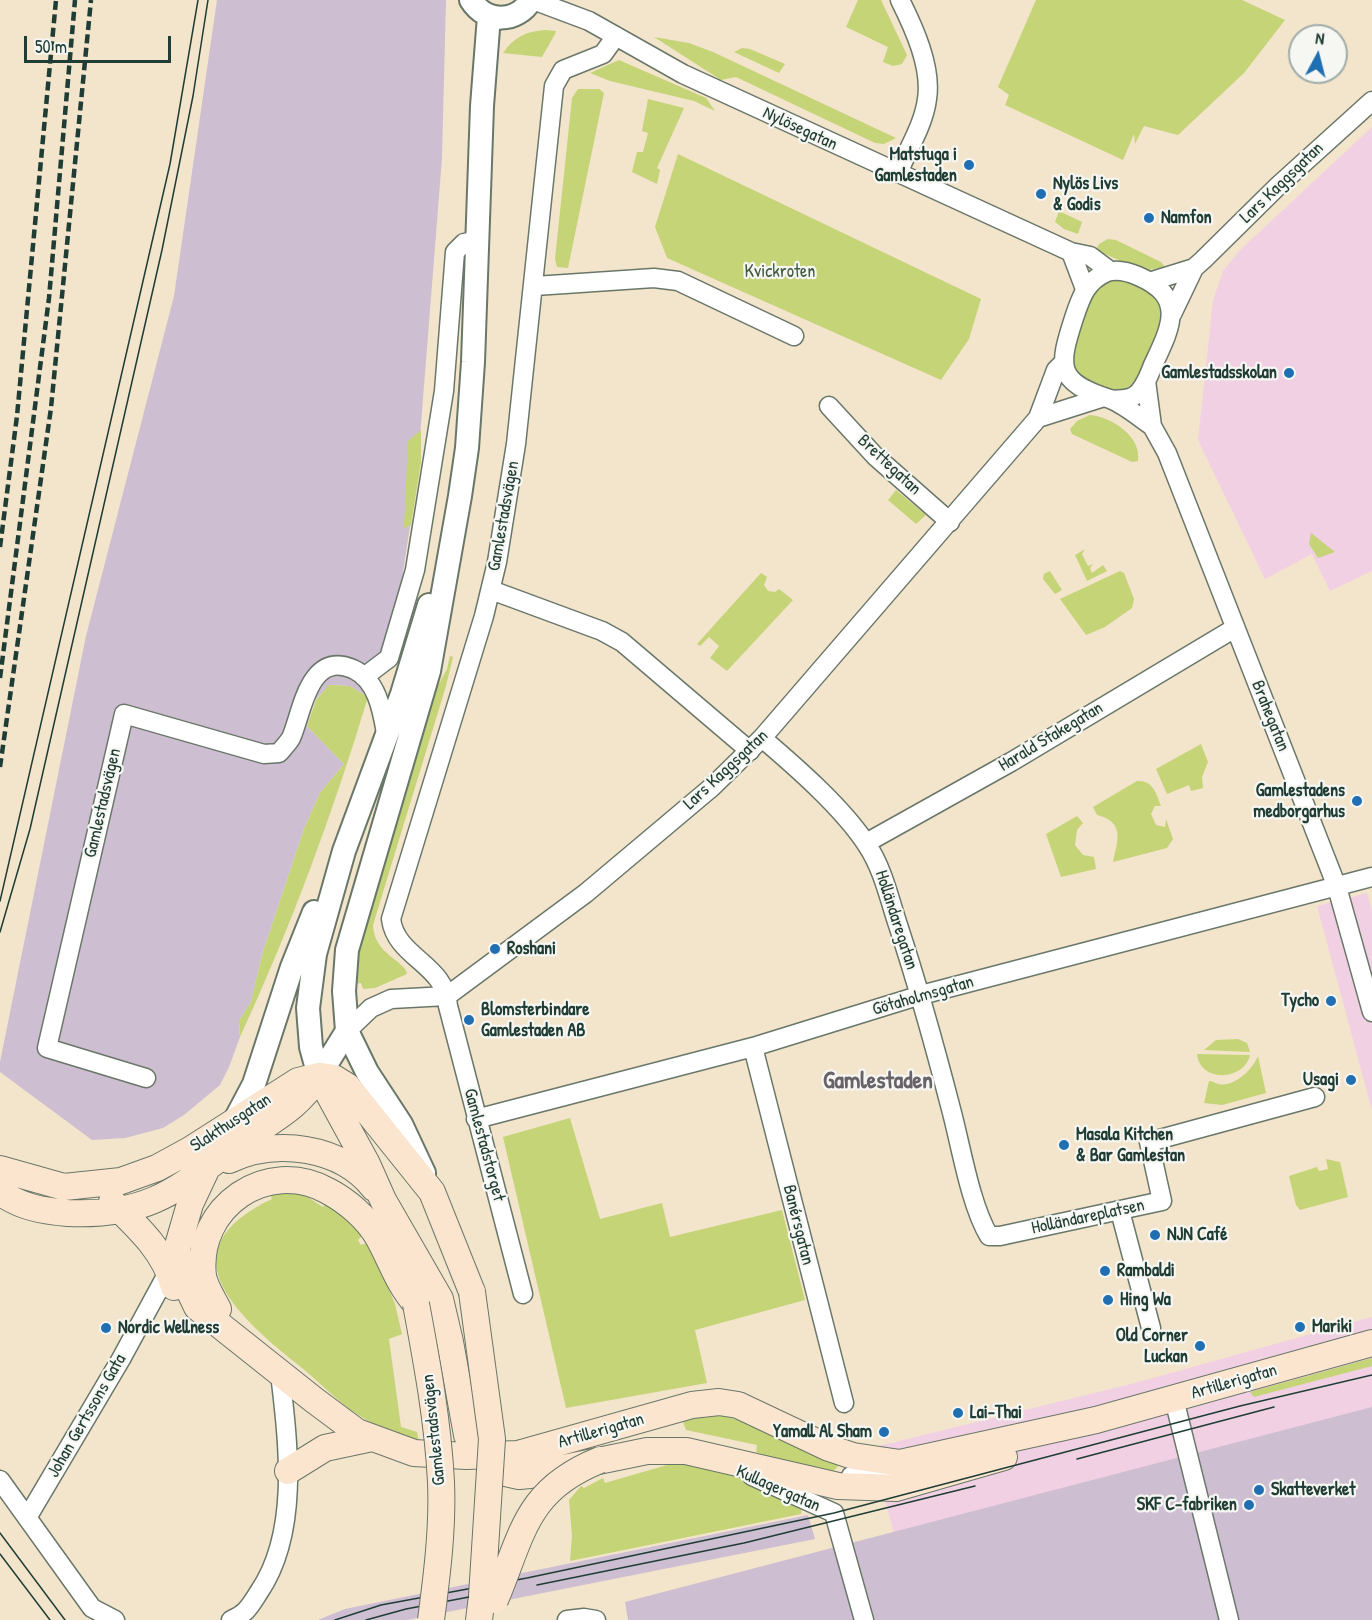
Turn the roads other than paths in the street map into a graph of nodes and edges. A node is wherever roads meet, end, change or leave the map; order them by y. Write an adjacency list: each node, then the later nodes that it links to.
1 (471, 0): 4 (street)
2 (532, 0): 4 (street); 5 (street, Nylösegatan)
3 (900, 0): 7 (street)
4 (489, 16): 8 (street, Gamlestadsvägen)
5 (616, 36): 7 (street, Nylösegatan); 13 (street, Gamlestadsvägen)
6 (1372, 101): 10 (street, Lars Kaggsgatan)
7 (898, 173): 9 (street, Nylösegatan)
8 (476, 242): 23 (street); 24 (street, Gamlestadsvägen)
9 (1071, 252): 11 (street, Nylösegatan); 14 (street)
10 (1194, 268): 12 (street, Lars Kaggsgatan); 15 (street, Lars Kaggsgatan)
11 (1110, 271): 12 (street); 14 (street)
12 (1152, 281): 15 (street)
13 (535, 286): 16 (street); 27 (street, Gamlestadsvägen)
14 (1085, 290): 17 (street)
15 (1172, 314): 18 (street)
16 (794, 336)
17 (1063, 363): 19 (street); 21 (street, Lars Kaggsgatan)
18 (1146, 381): 19 (street); 22 (street, Brahegatan)
19 (1107, 399): 21 (street); 22 (street, Brahegatan)
20 (829, 406): 25 (street, Brettegatan)
21 (1038, 418): 25 (street, Lars Kaggsgatan)
22 (1152, 426): 28 (street, Brahegatan)
23 (430, 491): 24 (street); 29 (street)
24 (461, 495): 26 (street, Gamlestadsvägen)
25 (950, 522): 31 (street, Lars Kaggsgatan)
26 (450, 546): 30 (street, Gamlestadsvägen); 39 (street, Gamlestadsvägen)
27 (491, 590): 31 (street, Holländaregatan); 37 (street, Gamlestadsvägen)
28 (1235, 628): 32 (street, Harald Stakegatan); 35 (street, Brahegatan)
29 (364, 677): 30 (street); 42 (street, Gamlestadsvägen)
30 (386, 733): 33 (street, Gamlestadsvägen)
31 (756, 744): 32 (street, Holländaregatan); 37 (street, Lars Kaggsgatan)
32 (866, 843): 36 (street, Holländaregatan)
33 (344, 851): 41 (street, Gamlestadsvägen); 45 (street, Gamlestadsvägen)
34 (1372, 877): 35 (street, Götaholmsgatan)
35 (1337, 887): 36 (street, Götaholmsgatan); 38 (street, Brahegatan)
36 (921, 995): 40 (street, Götaholmsgatan); 48 (street, Holländaregatan)
37 (447, 996): 39 (street); 44 (street, Gamlestadstorget)
38 (1372, 1012)
39 (347, 1031): 41 (street); 51 (street, Gamlestadsvägen)
40 (753, 1047): 44 (street, Götaholmsgatan); 63 (street, Banérsgatan)
41 (319, 1076): 45 (main road, Slakthusgatan); 47 (main road, Slakthusgatan); 51 (main road, Gamlestadsvägen); 52 (main road, Gamlestadsvägen)
42 (146, 1078)
43 (1315, 1097): 54 (street, Holländareplatsen)
44 (476, 1119): 56 (street, Gamlestadstorget)
45 (235, 1120): 49 (main road, Slakthusgatan)
46 (0, 1169): 49 (main road, Slakthusgatan)
47 (206, 1170): 52 (main road, Slakthusgatan); 53 (main road, Slakthusgatan); 55 (main road, Artillerigatan)
48 (969, 1177): 54 (street, Holländareplatsen)
49 (76, 1187): 53 (main road, Artillerigatan)
50 (0, 1192): 53 (main road, Slakthusgatan)
51 (432, 1192): 69 (main road, Gamlestadsvägen, bridge)
52 (383, 1200): 57 (main road, Gamlestadsvägen)
53 (120, 1210): 55 (main road, Artillerigatan)
54 (1120, 1211): 58 (street)
55 (173, 1260): 59 (main road, Artillerigatan); 74 (street, Johan Gertssons Gata)
56 (523, 1294)
57 (428, 1302): 59 (main road, Artillerigatan); 69 (main road, Gamlestadsvägen); 77 (main road, Gamlestadsvägen, bridge)
58 (1150, 1328)
59 (229, 1330): 61 (main road, Artillerigatan)
60 (1372, 1343): 62 (main road, Artillerigatan)
61 (280, 1373): 65 (main road, Artillerigatan); 70 (street)
62 (1174, 1399): 64 (main road, Artillerigatan); 83 (street)
63 (844, 1403)
64 (1096, 1420): 66 (main road, Artillerigatan); 72 (main road, Artillerigatan)
65 (372, 1438): 66 (main road, Artillerigatan); 70 (main road)
66 (997, 1443): 72 (street, Artillerigatan)
67 (686, 1451): 68 (main road, Artillerigatan); 72 (main road, Artillerigatan); 73 (street, Kullagergatan)
68 (600, 1460): 69 (main road, Artillerigatan, bridge); 79 (main road, Artillerigatan, bridge)
69 (492, 1470): 78 (main road, Gamlestadsvägen, bridge)
70 (288, 1471): 76 (street)
71 (0, 1480): 74 (street)
72 (838, 1486): 73 (street)
73 (834, 1513): 82 (street, Kullagergatan)
74 (27, 1518): 75 (street)
75 (115, 1620)
76 (231, 1620)
77 (431, 1620)
78 (479, 1620)
79 (486, 1620)
80 (567, 1620): 81 (street)
81 (596, 1620)
82 (864, 1620)
83 (1228, 1620)

